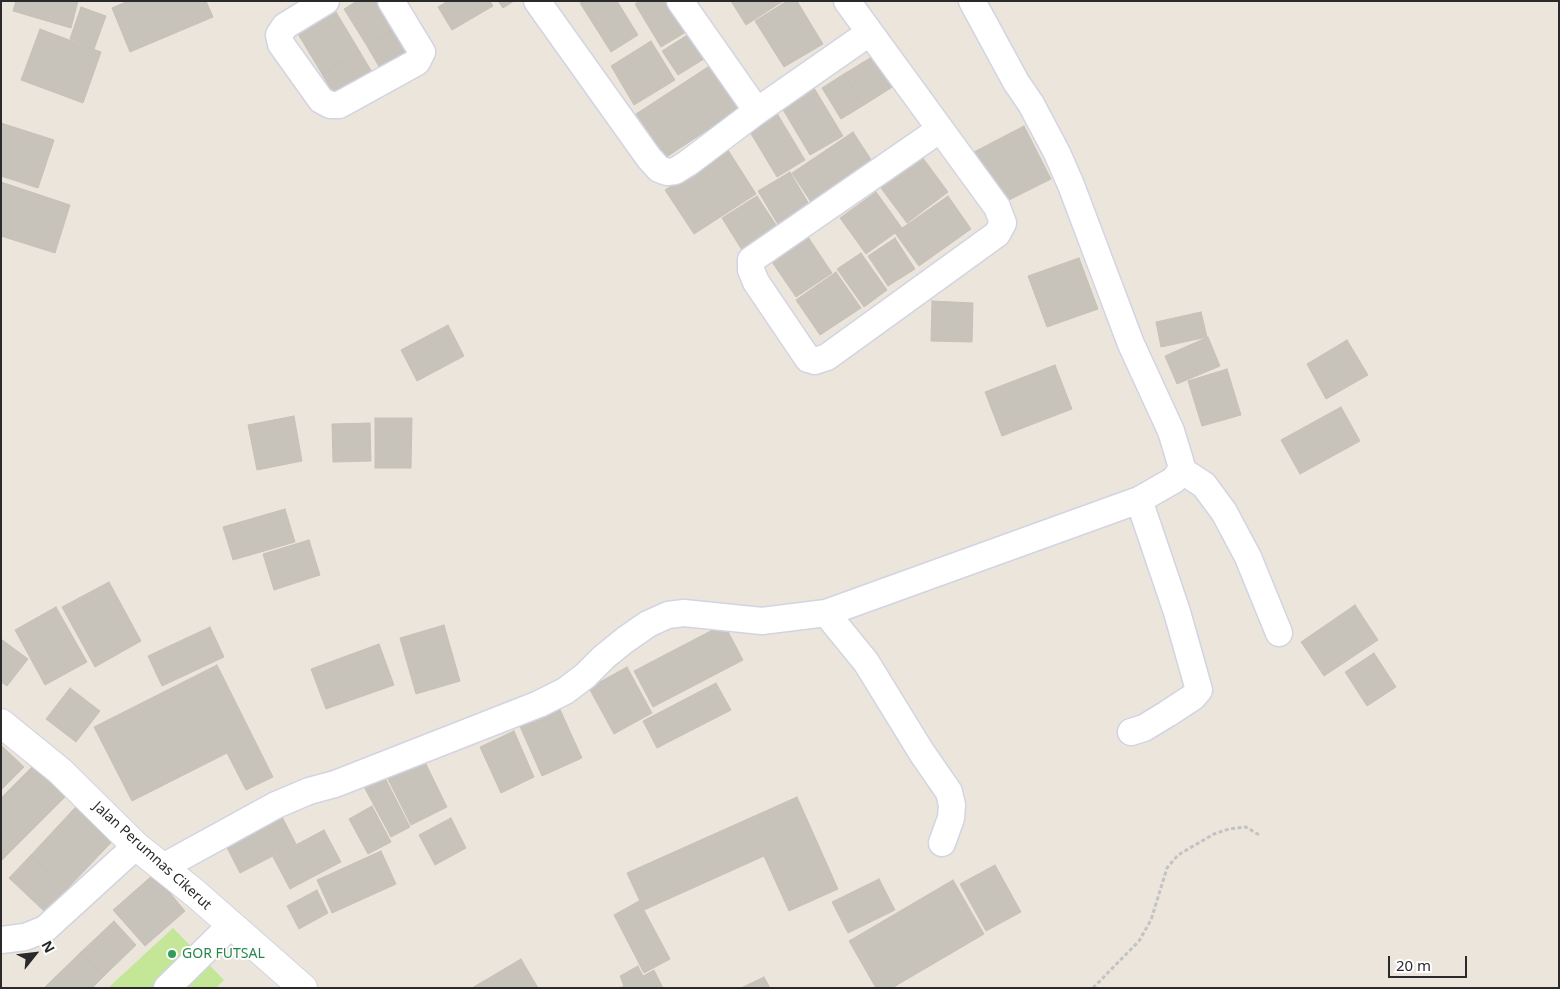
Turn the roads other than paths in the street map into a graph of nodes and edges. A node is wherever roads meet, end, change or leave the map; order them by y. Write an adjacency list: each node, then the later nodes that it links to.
1 (326, 1): 2 (street)
2 (391, 1)
3 (537, 1): 8 (street)
4 (680, 1): 8 (street)
5 (847, 1): 7 (street)
6 (972, 1): 10 (street)
7 (869, 33): 8 (street); 9 (street)
8 (757, 111)
9 (939, 130): 9 (street)
10 (1180, 470): 11 (street); 13 (street)
11 (1139, 500): 12 (street); 15 (street)
12 (826, 613): 16 (street); 18 (street)
13 (1279, 633)
14 (1, 723): 17 (street, Jalan Perumnas Cikerut)
15 (1131, 732)
16 (942, 843)
17 (136, 846): 18 (street, Jalan Perumnas Cikerut); 20 (street)
18 (163, 867): 19 (street, Jalan Perumnas Cikerut)
19 (230, 926): 21 (street); 22 (street, Jalan Perumnas Cikerut)
20 (1, 940)
21 (168, 988)
22 (303, 988)

